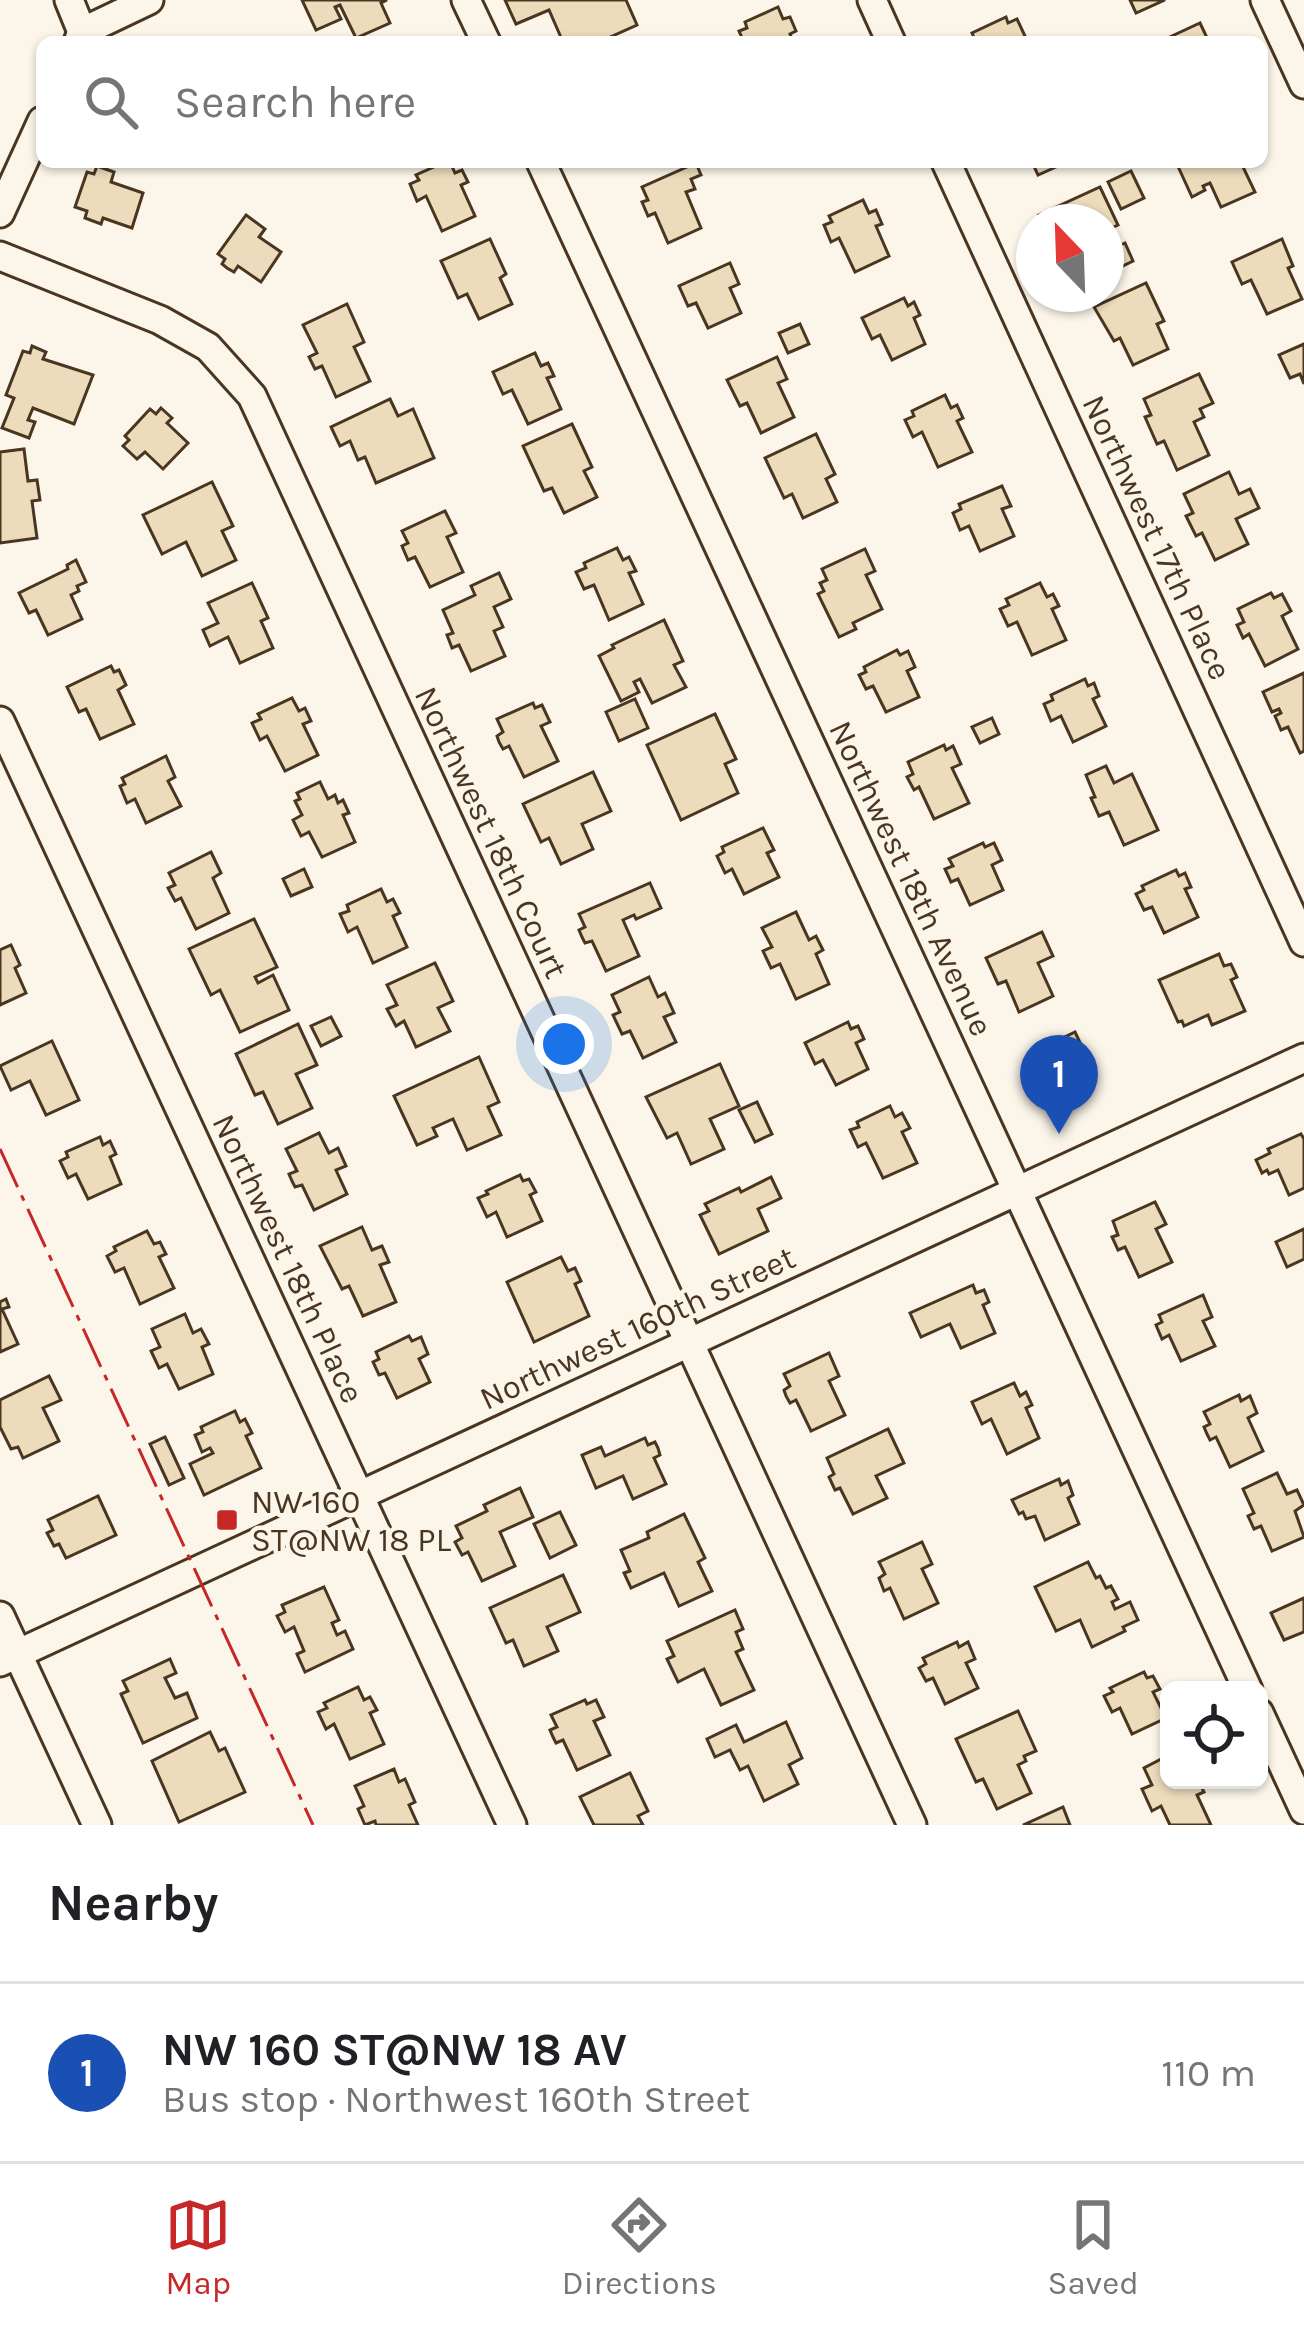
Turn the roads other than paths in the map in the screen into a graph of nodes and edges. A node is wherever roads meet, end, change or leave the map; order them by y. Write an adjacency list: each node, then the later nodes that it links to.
1 (69, 0): 6 (street)
2 (149, 0): 7 (street)
3 (466, 0): 8 (street)
4 (872, 0): 9 (street)
5 (1265, 0): 10 (street)
6 (80, 36)
7 (82, 36)
8 (483, 36)
9 (888, 36)
10 (1304, 84)
11 (36, 134): 14 (street)
12 (544, 168): 19 (street, Northwest 18th Avenue)
13 (949, 168): 17 (street, Northwest 17th Place)
14 (0, 213)
15 (0, 256): 20 (street, Northwest 18th Court)
16 (0, 721): 21 (street, Northwest 18th Place)
17 (1304, 942)
18 (1304, 1058): 19 (street, Northwest 160th Street)
19 (1017, 1191): 20 (street, Northwest 160th Street); 24 (street, Northwest 18th Avenue)
20 (688, 1343): 21 (street, Northwest 160th Street); 29 (street, Northwest 18th Court)
21 (359, 1495): 23 (street, Northwest 160th Street); 28 (street, Northwest 18th Place)
22 (0, 1616): 23 (street)
23 (9, 1658): 27 (street)
24 (1244, 1681)
25 (1268, 1732): 26 (street)
26 (1304, 1810)
27 (97, 1825)
28 (512, 1825)
29 (912, 1825)

